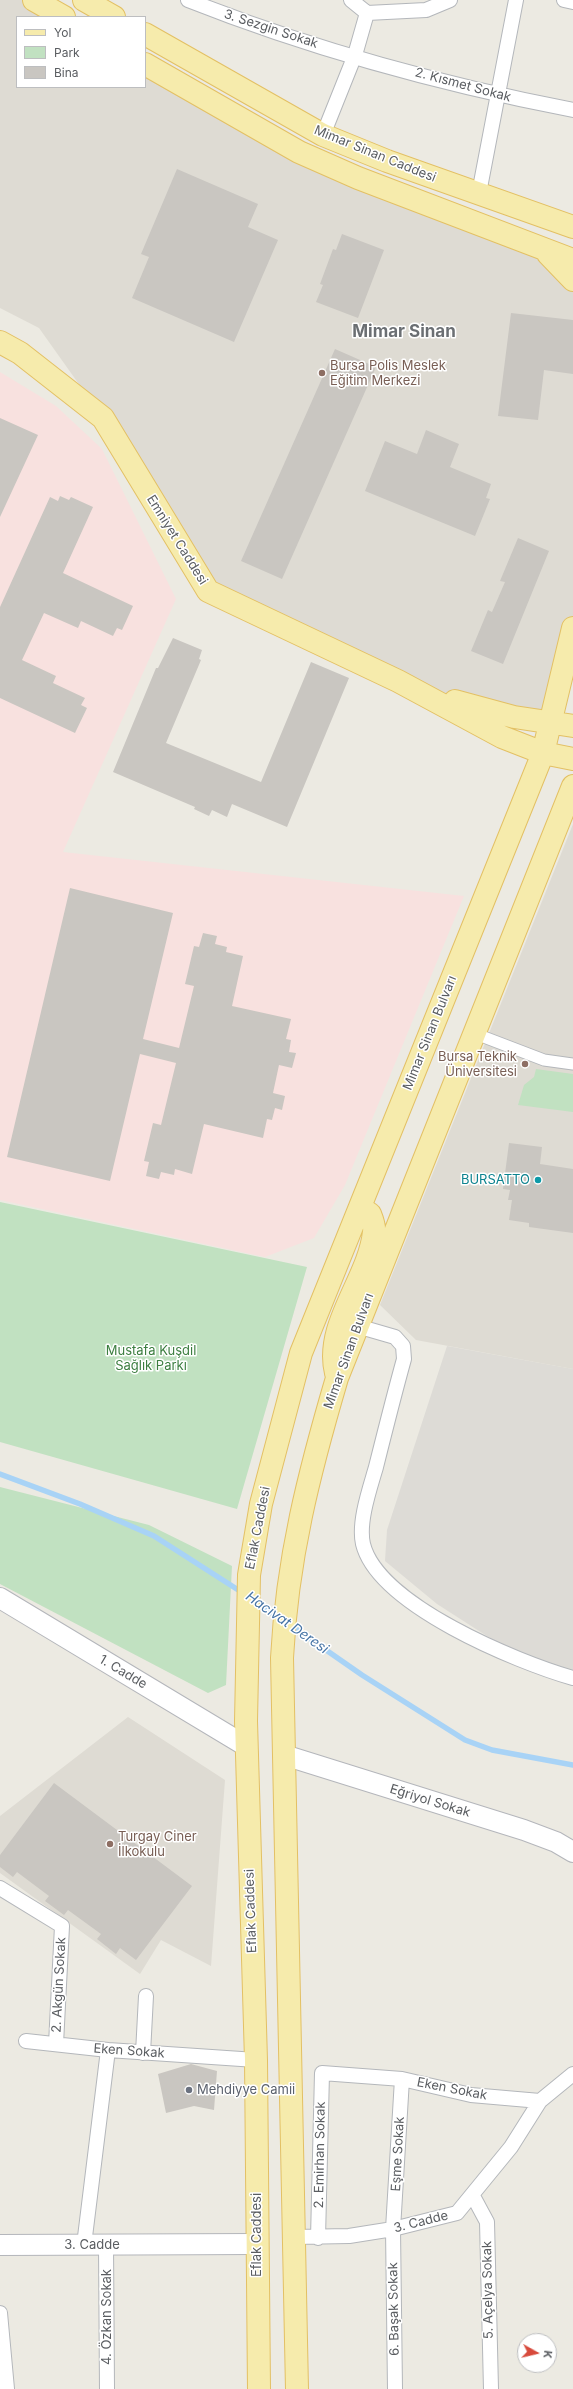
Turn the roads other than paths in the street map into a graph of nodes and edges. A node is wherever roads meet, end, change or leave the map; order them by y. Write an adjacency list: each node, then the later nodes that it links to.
1 (34, 0): 10 (main road)
2 (84, 0): 11 (main road)
3 (188, 0): 13 (street, 3. Sezgin Sokak)
4 (351, 0): 9 (street)
5 (450, 0): 9 (street)
6 (516, 0): 15 (street)
7 (564, 0): 8 (street)
8 (573, 2)
9 (367, 13): 13 (street)
10 (62, 16)
11 (112, 16)
12 (146, 35): 17 (main road, Mimar Sinan Caddesi)
13 (355, 55): 15 (street, 2. Kısmet Sokak); 17 (street)
14 (146, 65): 22 (main road, Mimar Sinan Caddesi)
15 (497, 95): 16 (street, 2. Kısmet Sokak); 18 (street)
16 (573, 110)
17 (323, 135): 18 (main road, Mimar Sinan Caddesi)
18 (478, 193): 20 (main road, Mimar Sinan Caddesi)
19 (573, 215): 20 (main road)
20 (552, 218): 21 (main road, Mimar Sinan Caddesi)
21 (573, 227)
22 (542, 247): 23 (main road, Mimar Sinan Caddesi); 24 (main road)
23 (573, 260)
24 (573, 280)
25 (0, 342): 27 (main road, Emniyet Caddesi)
26 (573, 628): 28 (main road, Mimar Sinan Bulvarı)
27 (398, 681): 28 (main road); 30 (main road)
28 (550, 723): 29 (main road); 30 (main road, Mimar Sinan Bulvarı)
29 (573, 726)
30 (543, 753): 31 (main road); 35 (main road, Mimar Sinan Bulvarı)
31 (573, 759)
32 (573, 786): 33 (main road, Mimar Sinan Bulvarı)
33 (476, 1034): 34 (street); 36 (main road, Mimar Sinan Bulvarı)
34 (573, 1064)
35 (360, 1207): 37 (main road); 38 (main road, Mimar Sinan Bulvarı)
36 (357, 1326): 37 (main road, Mimar Sinan Bulvarı); 40 (street)
37 (337, 1378): 42 (main road, Mimar Sinan Bulvarı)
38 (278, 1436): 41 (main road, Eflak Caddesi)
39 (0, 1598): 41 (main road, 1. Cadde)
40 (573, 1678)
41 (246, 1746): 50 (main road, Eflak Caddesi)
42 (284, 1756): 43 (main road, Eğriyol Sokak); 57 (main road)
43 (573, 1852)
44 (0, 1888): 47 (street, 2. Akgün Sokak)
45 (146, 1996): 49 (street)
46 (26, 2041): 47 (street, Eken Sokak)
47 (56, 2044): 48 (street, Eken Sokak)
48 (108, 2050): 49 (street, Eken Sokak); 61 (street)
49 (143, 2052): 50 (street, Eken Sokak)
50 (256, 2060): 59 (main road, Eflak Caddesi)
51 (322, 2073): 53 (street, Eken Sokak); 58 (street, 2. Emirhan Sokak)
52 (573, 2074): 54 (street)
53 (402, 2079): 54 (street, Eken Sokak); 56 (street, Eşme Sokak)
54 (540, 2101): 55 (street, 3. Cadde)
55 (472, 2196): 56 (street, 3. Cadde); 69 (street, 5. Açelya Sokak)
56 (393, 2229): 58 (street, 3. Cadde); 68 (street, 6. Başak Sokak)
57 (294, 2237): 58 (street, 3. Cadde); 67 (main road)
58 (318, 2238)
59 (256, 2244): 62 (main road, 3. Cadde); 66 (main road, Eflak Caddesi)
60 (0, 2245): 61 (main road, 3. Cadde)
61 (84, 2245): 62 (main road, 3. Cadde)
62 (106, 2245): 65 (street, 4. Özkan Sokak)
63 (0, 2314): 64 (street)
64 (6, 2389)
65 (107, 2389)
66 (259, 2389)
67 (297, 2389)
68 (395, 2389)
69 (490, 2389)

